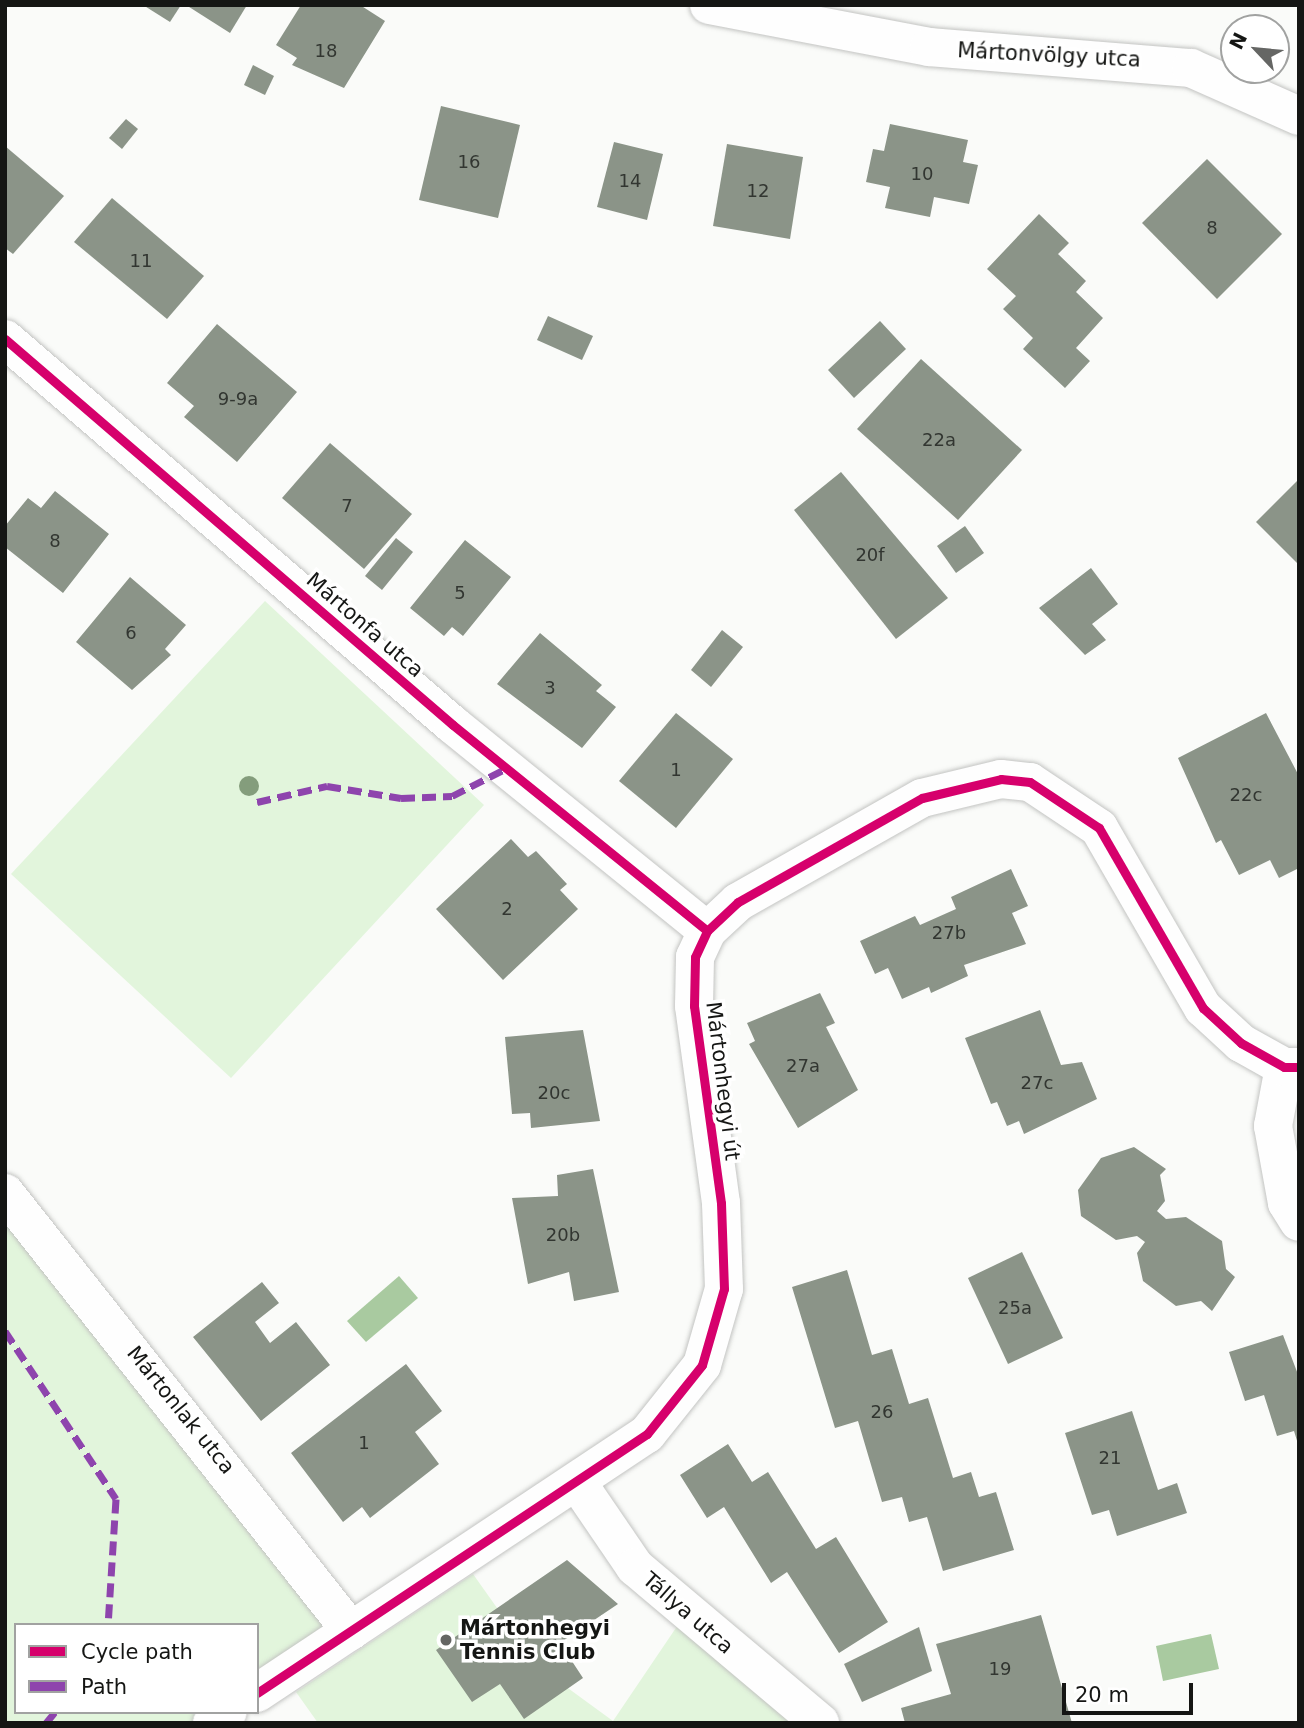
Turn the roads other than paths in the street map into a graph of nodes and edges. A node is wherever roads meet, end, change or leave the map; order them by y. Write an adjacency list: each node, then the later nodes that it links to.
1 (709, 5): 2 (street, Mártonvölgy utca)
2 (1299, 116)
3 (5, 339): 4 (street, Mártonfa utca)
4 (707, 930): 5 (street, Mártonhegyi út); 8 (street, Mártonhegyi út)
5 (1291, 1067): 7 (street)
6 (5, 1193): 9 (street, Mártonlak utca)
7 (1299, 1222)
8 (577, 1482): 9 (street, Mártonhegyi út); 11 (street, Tállya utca)
9 (351, 1630): 10 (street, Mártonhegyi út)
10 (259, 1692)
11 (820, 1723)

